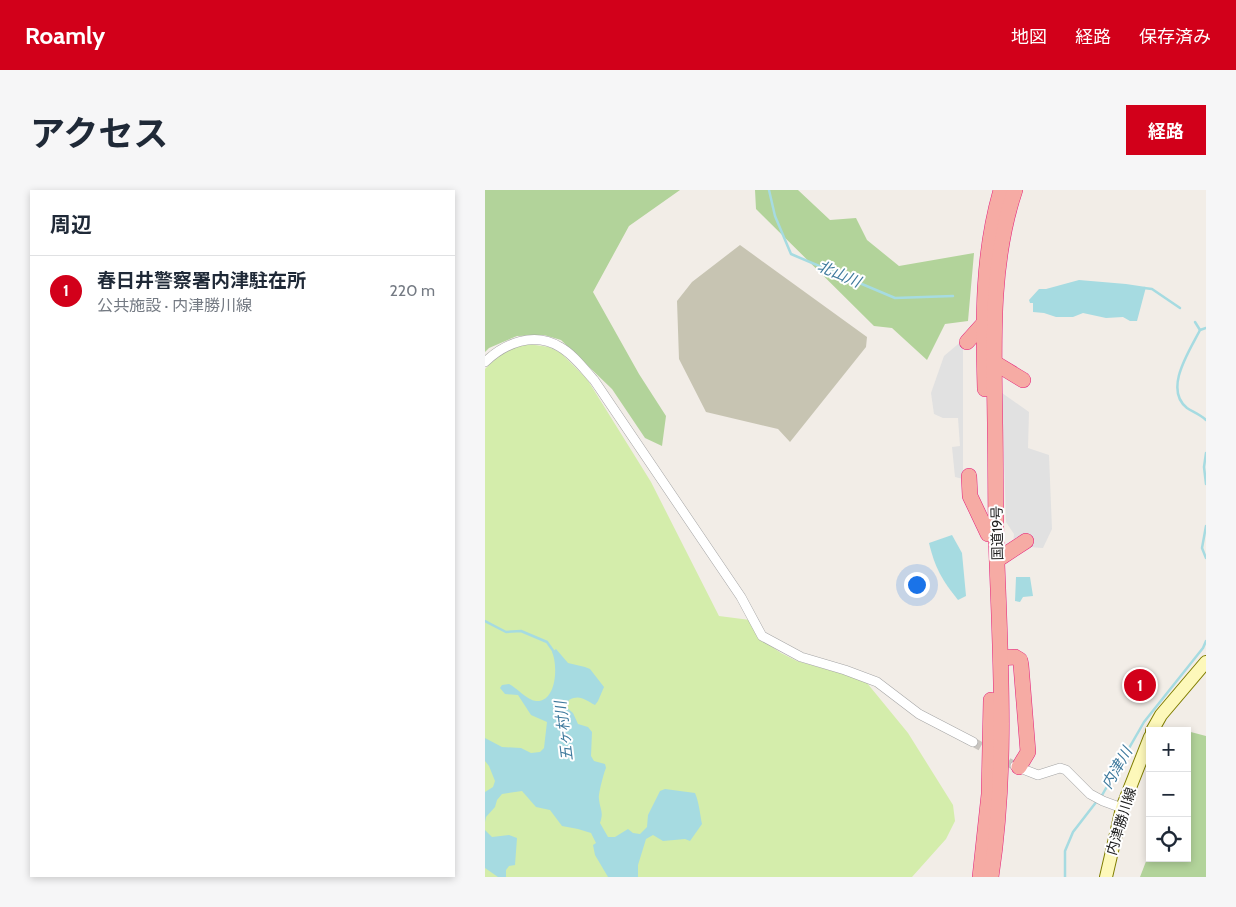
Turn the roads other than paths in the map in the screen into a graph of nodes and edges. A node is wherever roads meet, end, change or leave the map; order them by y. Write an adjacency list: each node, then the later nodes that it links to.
1 (1001, 190): 3 (highway, 国道19号)
2 (1017, 190): 6 (highway, 国道19号)
3 (984, 324): 4 (highway); 9 (highway, 国道19号)
4 (967, 342)
5 (485, 362): 15 (street)
6 (995, 363): 7 (highway); 11 (highway, 国道19号)
7 (1023, 380)
8 (969, 476): 9 (highway)
9 (988, 534): 19 (highway, 国道19号)
10 (1027, 541): 11 (highway)
11 (997, 560): 12 (highway, 国道19号)
12 (1001, 658): 17 (highway); 20 (highway, 国道19号)
13 (1206, 662): 14 (main road)
14 (1154, 727)
15 (973, 742)
16 (1146, 748): 18 (main road, 内津勝川線)
17 (1017, 767): 18 (street)
18 (1123, 808): 21 (main road, 内津勝川線)
19 (980, 877)
20 (991, 877)
21 (1106, 877)

